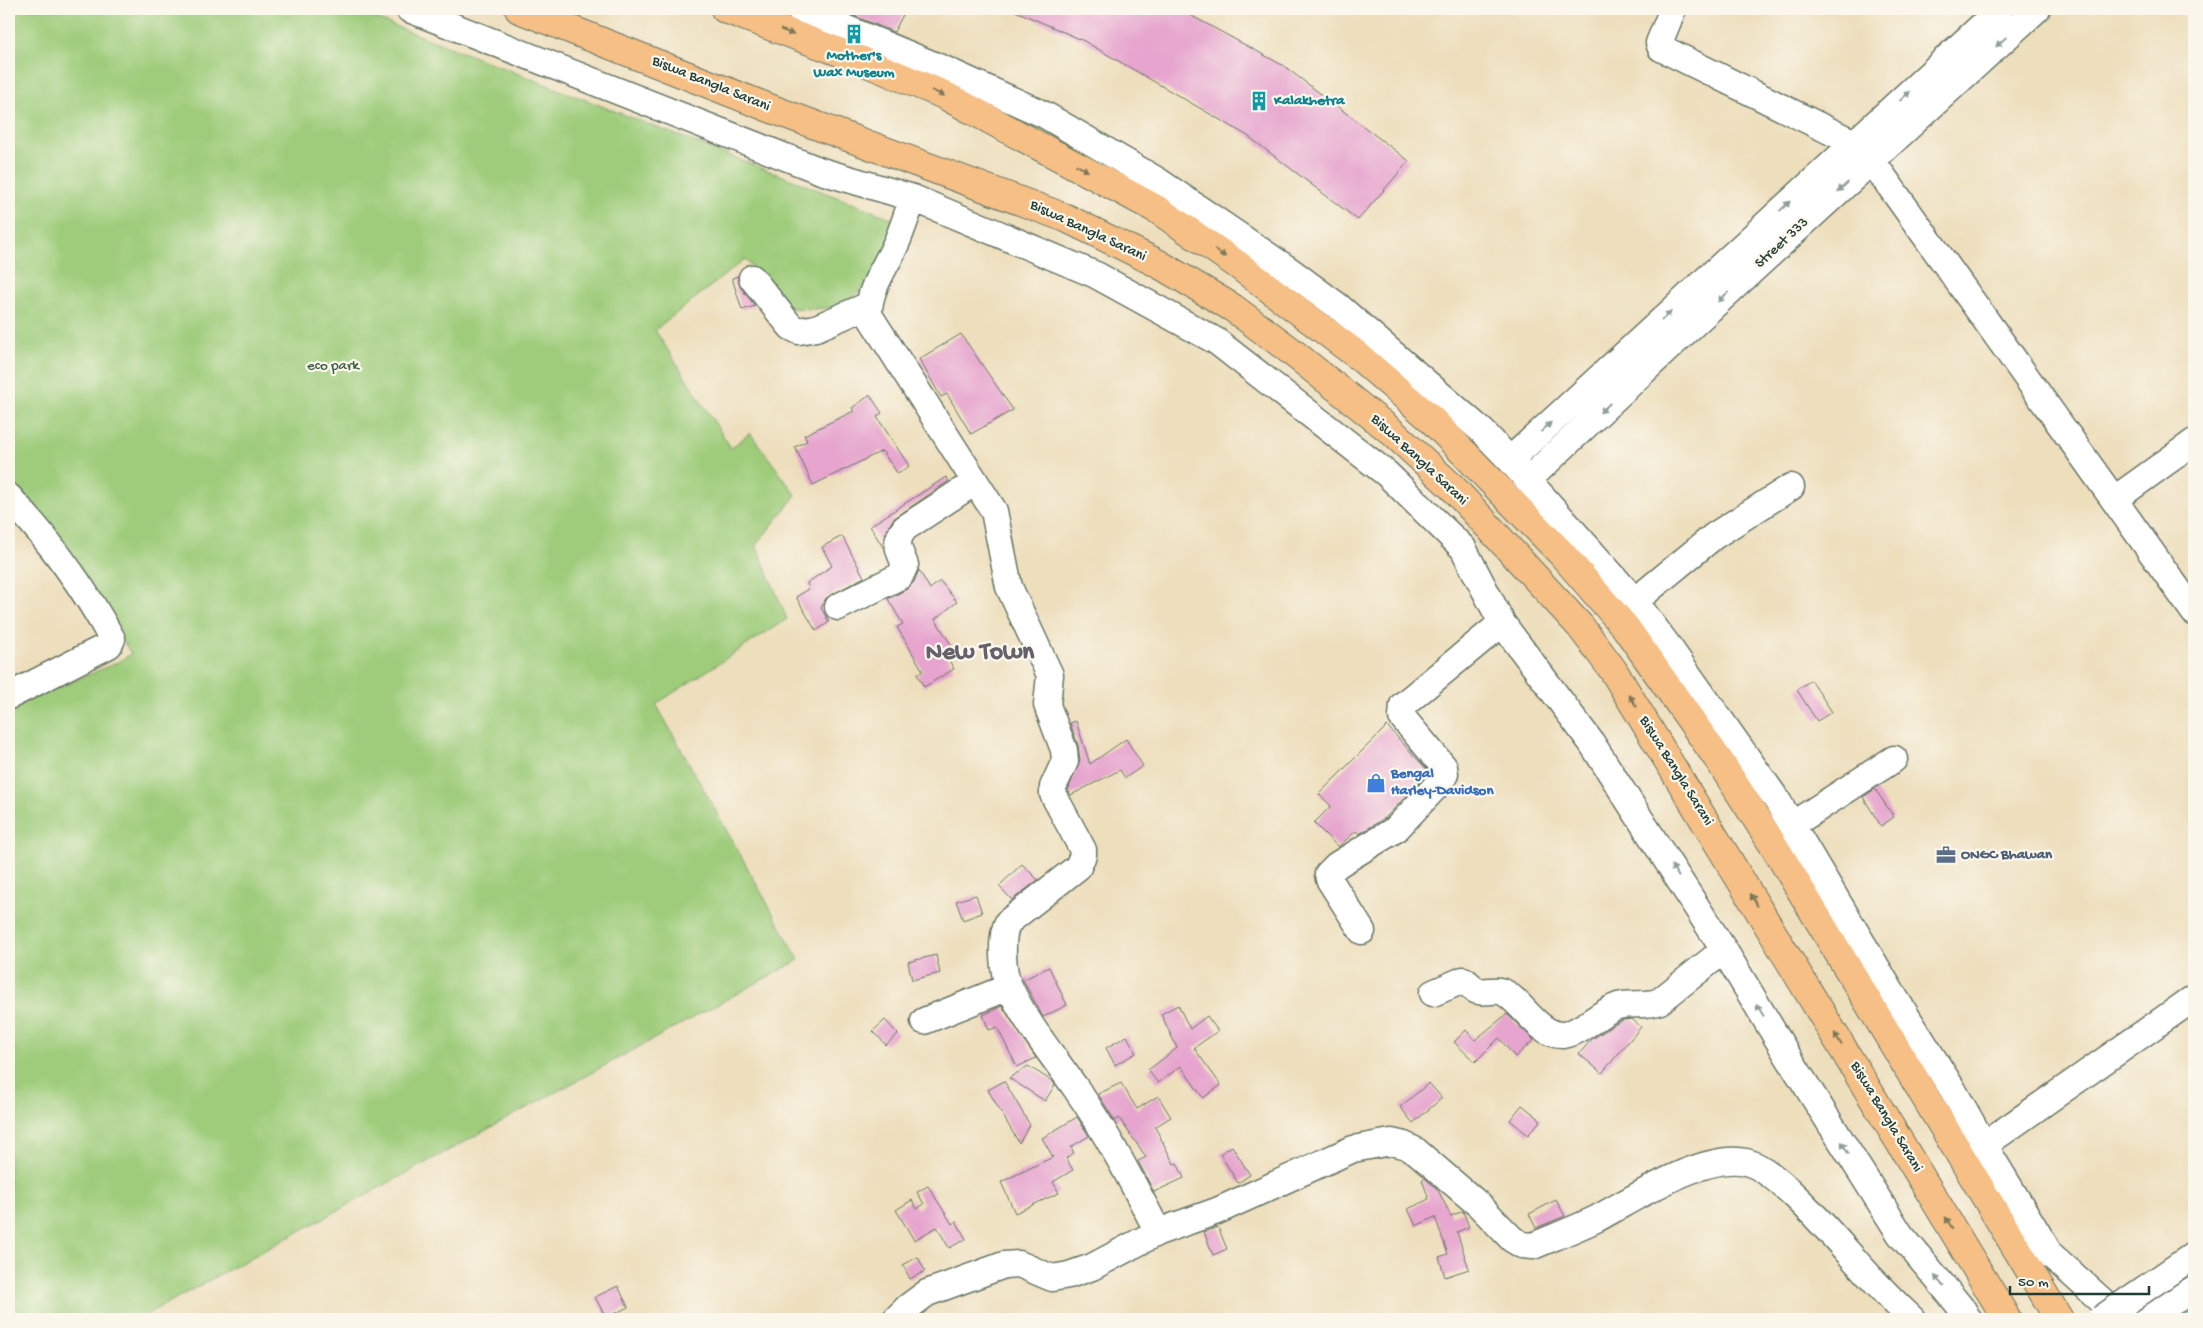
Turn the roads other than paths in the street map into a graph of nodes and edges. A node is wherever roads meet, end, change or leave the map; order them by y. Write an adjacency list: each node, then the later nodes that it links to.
1 (409, 9): 10 (street)
2 (725, 9): 36 (main road, one-way to 36)
3 (799, 9): 14 (street)
4 (1673, 9): 8 (street)
5 (2000, 9): 8 (street, Street 333, one-way to 5)
6 (2037, 9): 9 (street, Street 333, one-way to 9)
7 (526, 10): 38 (main road, Biswa Bangla Sarani, one-way to 7)
8 (1854, 143): 14 (street, Street 333, one-way to 8)
9 (1872, 161): 15 (street, Street 333, one-way to 15); 19 (street)
10 (913, 198): 12 (street); 23 (street)
11 (752, 278): 12 (street)
12 (869, 304): 16 (street)
13 (2194, 442): 19 (street)
14 (1510, 460): 15 (street)
15 (1530, 480): 20 (street)
16 (975, 482): 21 (street); 29 (street)
17 (1791, 487): 20 (street)
18 (9, 497): 24 (street)
19 (2115, 499): 22 (street)
20 (1635, 601): 26 (street)
21 (838, 607)
22 (2194, 612)
23 (1502, 623): 27 (street); 28 (street, one-way to 23)
24 (9, 696)
25 (1894, 759): 26 (street)
26 (1792, 825): 33 (street)
27 (1362, 931)
28 (1724, 950): 30 (street); 39 (street, one-way to 28)
29 (1009, 987): 32 (street); 34 (street)
30 (1433, 993)
31 (2194, 998): 33 (street)
32 (924, 1021)
33 (1984, 1146): 36 (street)
34 (1158, 1232): 40 (street); 41 (street)
35 (2194, 1255): 44 (street, bridge)
36 (2039, 1261): 43 (main road); 45 (street)
37 (2194, 1289): 46 (street)
38 (1993, 1294): 39 (street); 42 (main road, Biswa Bangla Sarani)
39 (1966, 1315)
40 (896, 1319)
41 (1912, 1319)
42 (2007, 1319)
43 (2059, 1319)
44 (2101, 1319)
45 (2120, 1319)
46 (2144, 1319)

